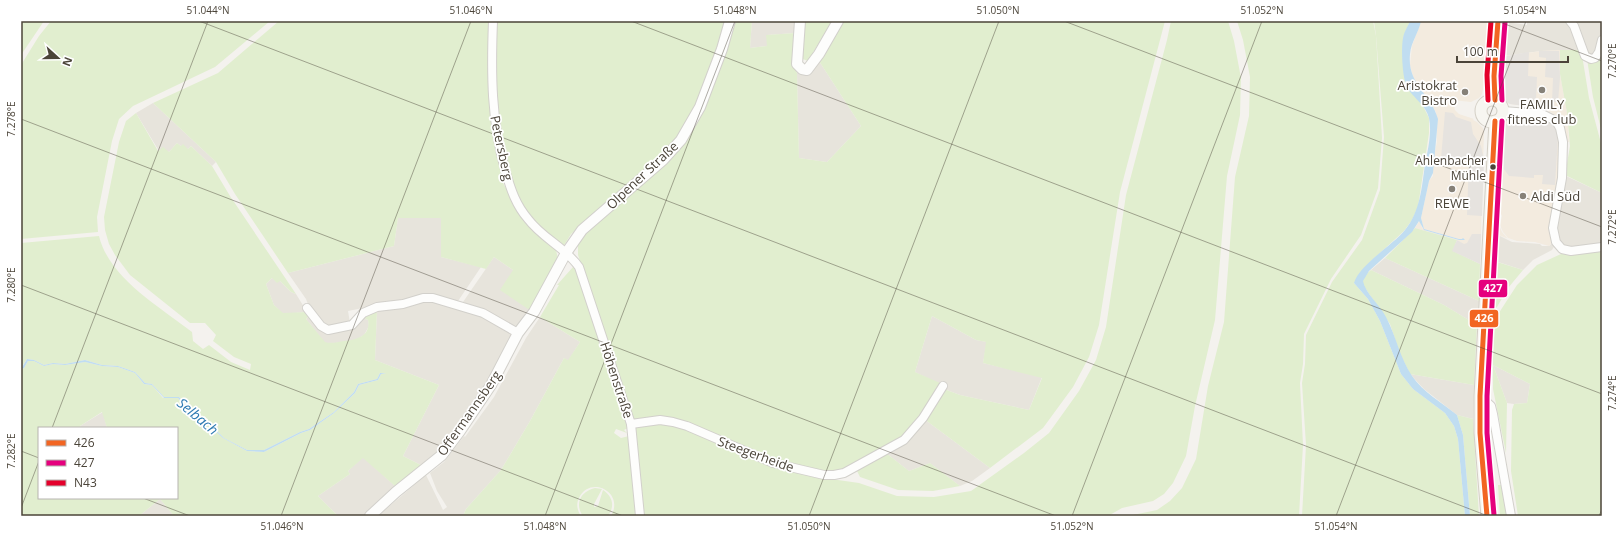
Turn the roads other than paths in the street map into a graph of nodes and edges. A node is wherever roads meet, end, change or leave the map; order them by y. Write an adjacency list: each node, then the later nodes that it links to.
1 (492, 21): 12 (street, Petersberg)
2 (730, 21): 12 (street, Olpener Straße)
3 (800, 21): 4 (street)
4 (838, 21)
5 (1498, 21): 8 (main road)
6 (1570, 21): 7 (street)
7 (1602, 40)
8 (1495, 100): 9 (main road); 10 (main road)
9 (1503, 111): 10 (main road); 11 (street)
10 (1495, 121): 16 (main road)
11 (1602, 248)
12 (566, 253): 14 (street, Offermannsberg); 17 (street, Höhenstraße)
13 (307, 308): 14 (street)
14 (518, 333): 18 (street, Offermannsberg)
15 (943, 386): 17 (street, Steegerheide)
16 (1480, 396): 20 (main road); 21 (street)
17 (631, 424): 19 (street, Höhenstraße)
18 (370, 515)
19 (640, 516)
20 (1486, 516)
21 (1510, 516)

